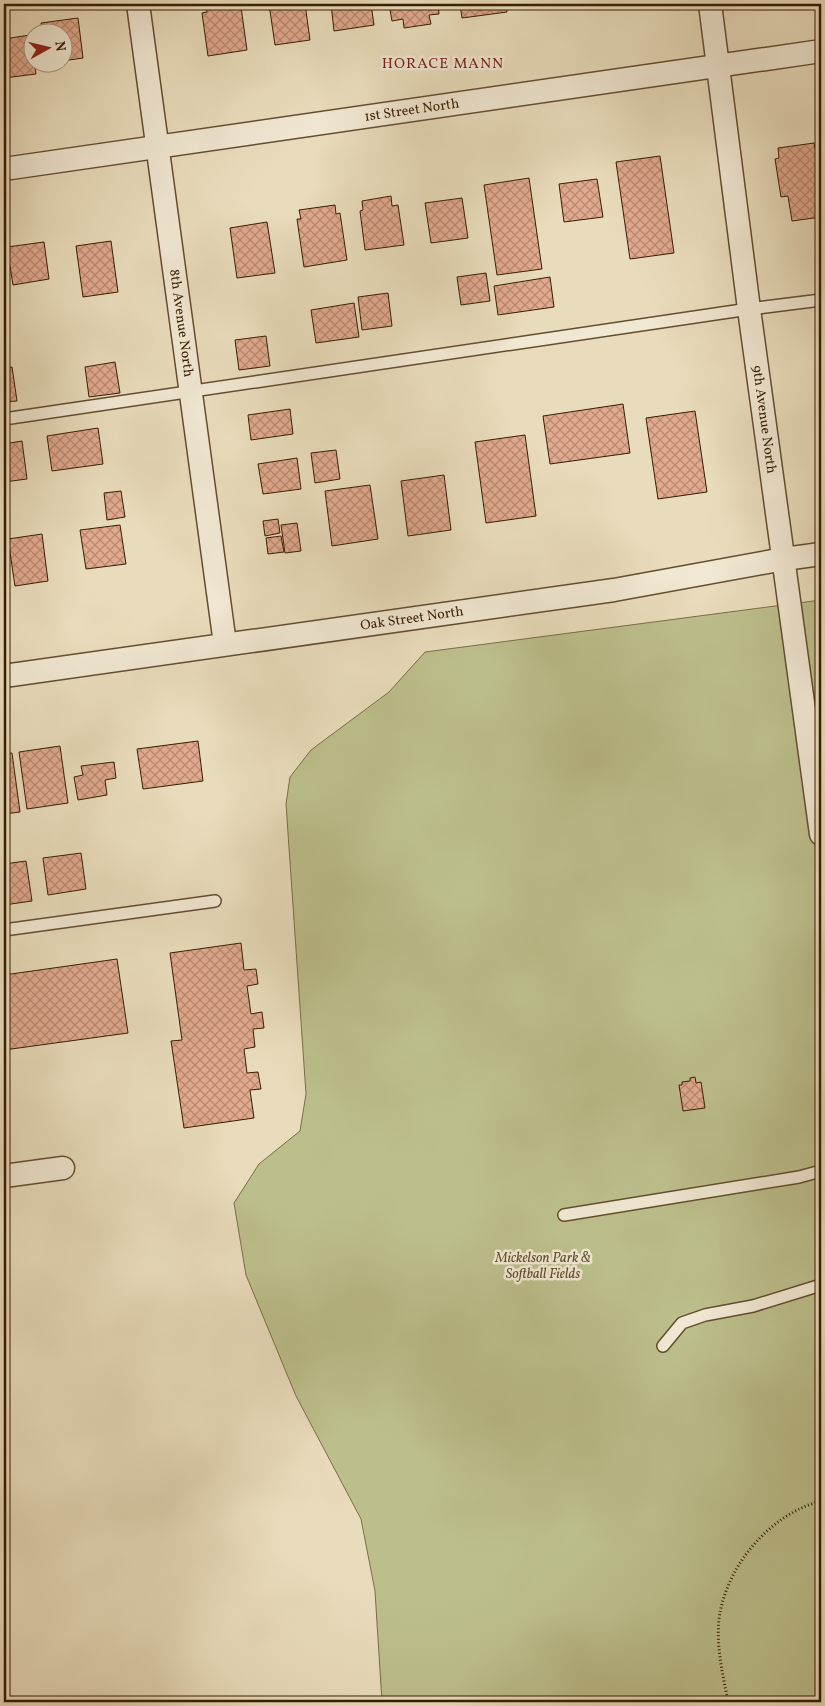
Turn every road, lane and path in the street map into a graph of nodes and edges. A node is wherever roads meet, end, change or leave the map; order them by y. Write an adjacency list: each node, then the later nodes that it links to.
1 (138, 4): 5 (street, 8th Avenue North)
2 (710, 4): 4 (street, 9th Avenue North)
3 (821, 52): 4 (street, 1st Street North)
4 (719, 66): 5 (street, 1st Street North); 8 (street, 9th Avenue North)
5 (158, 147): 6 (street, 1st Street North); 9 (street, 8th Avenue North)
6 (4, 169)
7 (821, 300): 8 (lane)
8 (749, 309): 9 (lane); 12 (street, 9th Avenue North)
9 (191, 391): 10 (lane); 13 (street, 8th Avenue North)
10 (4, 419)
11 (821, 554): 12 (street, Oak Street North)
12 (784, 559): 13 (street, Oak Street North); 15 (street, 9th Avenue North)
13 (225, 644): 14 (street, Oak Street North)
14 (4, 676)
15 (821, 834)
16 (215, 901): 17 (lane)
17 (4, 930)
18 (63, 1168): 20 (street)
19 (821, 1170): 21 (lane)
20 (4, 1176)
21 (564, 1214)
22 (821, 1285): 23 (lane)
23 (663, 1346)
24 (821, 1501): 25 (path)
25 (728, 1702)

